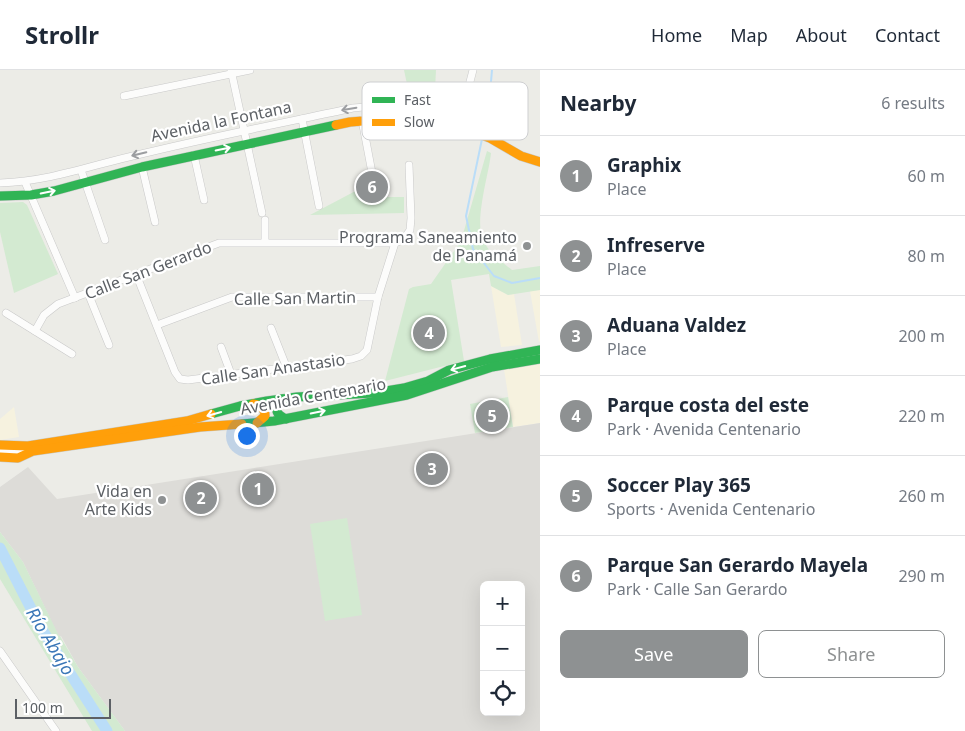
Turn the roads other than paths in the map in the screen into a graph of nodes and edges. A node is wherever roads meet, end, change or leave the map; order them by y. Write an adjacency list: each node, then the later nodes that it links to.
1 (250, 70): 2 (street)
2 (231, 72): 3 (street); 7 (street)
3 (124, 96)
4 (362, 107): 5 (street, Avenida la Fontana, one-way to 5)
5 (302, 118): 7 (street, Avenida la Fontana); 8 (street)
6 (362, 120): 8 (main road, Avenida la Fontana)
7 (244, 131): 11 (street); 16 (street, Avenida la Fontana, one-way to 16)
8 (304, 131): 11 (main road, Avenida la Fontana); 24 (street)
9 (366, 140): 17 (street)
10 (493, 140): 13 (main road, Avenida la Fontana)
11 (247, 144): 12 (main road, Avenida la Fontana, one-way to 11); 27 (street)
12 (194, 156): 15 (main road, Avenida la Fontana); 23 (street)
13 (540, 162)
14 (409, 165): 28 (street)
15 (142, 167): 19 (main road, Avenida la Fontana); 25 (street)
16 (81, 170): 18 (street, Avenida la Fontana); 19 (street)
17 (373, 178)
18 (25, 182): 20 (street, Avenida la Fontana); 21 (street)
19 (86, 182): 21 (main road, Avenida la Fontana, one-way to 19); 26 (street)
20 (0, 183)
21 (30, 195): 22 (main road, Avenida la Fontana); 32 (street)
22 (0, 196)
23 (204, 200)
24 (319, 206)
25 (155, 222)
26 (105, 240)
27 (266, 242): 28 (street, Calle San Gerardo); 29 (street, Calle San Gerardo)
28 (395, 243): 31 (street, Calle San Anastasio)
29 (136, 274): 30 (street, Calle San Gerardo); 34 (street, Calle San Anastasio)
30 (88, 292): 32 (street, Calle San Gerardo); 37 (street)
31 (378, 297): 34 (street, Calle San Martin); 42 (street, Calle San Anastasio)
32 (75, 298): 36 (street, Calle San Gerardo)
33 (6, 313): 36 (street)
34 (157, 325): 43 (street, Calle San Anastasio)
35 (271, 328): 42 (street)
36 (36, 331): 40 (street)
37 (109, 345)
38 (221, 347): 43 (street)
39 (540, 350): 44 (main road, Avenida Centenario, one-way to 44)
40 (72, 354)
41 (540, 359): 46 (main road, Avenida Centenario, one-way to 41)
42 (286, 366): 43 (street, Calle San Anastasio)
43 (231, 374)
44 (282, 399): 45 (main road, Avenida Centenario); 46 (main road)
45 (253, 404): 47 (main road); 48 (main road, Avenida Centenario, one-way to 48)
46 (286, 419): 47 (main road, Avenida Centenario)
47 (256, 423): 49 (main road, Avenida Centenario)
48 (0, 445)
49 (33, 451): 50 (street); 51 (main road, Avenida Centenario)
50 (0, 452)
51 (0, 457)
52 (0, 651): 53 (street)
53 (56, 731)

